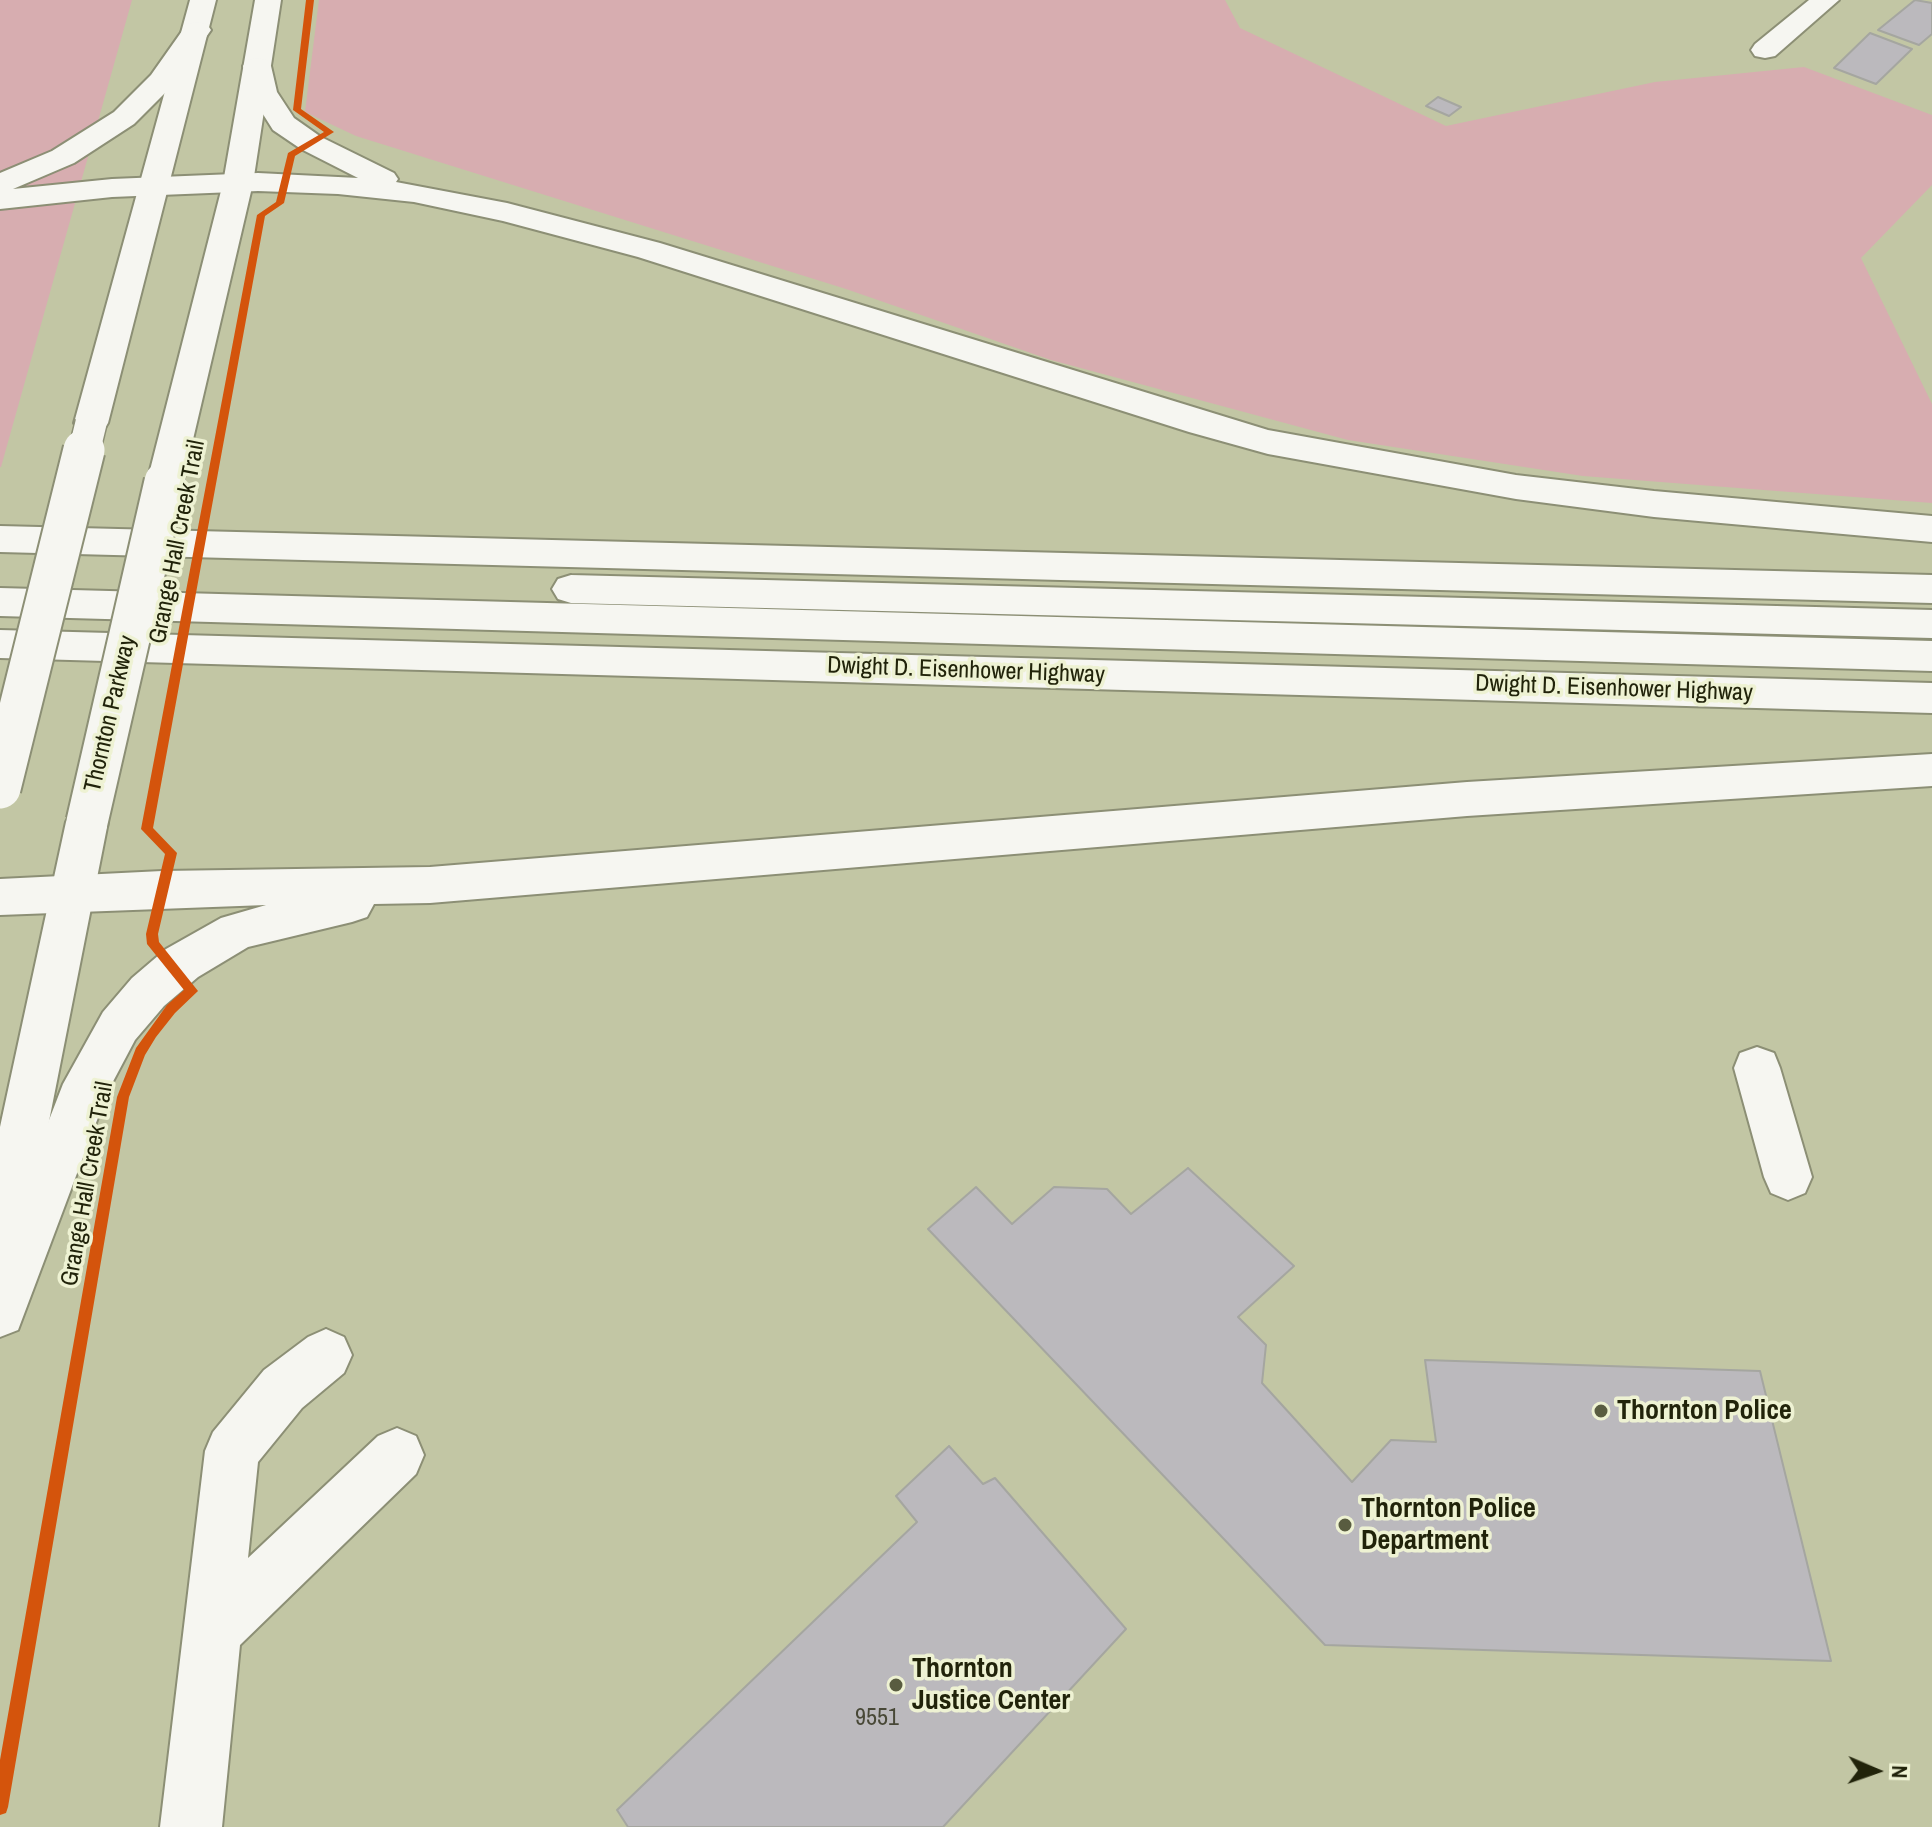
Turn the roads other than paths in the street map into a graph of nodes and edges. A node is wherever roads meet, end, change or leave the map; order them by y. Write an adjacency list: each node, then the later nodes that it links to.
1 (203, 0): 4 (main road)
2 (268, 0): 6 (main road, Thornton Parkway)
3 (1826, 0): 5 (main road)
4 (197, 30): 8 (main road); 9 (main road)
5 (1765, 50)
6 (257, 66): 7 (main road, Thornton Parkway); 10 (main road)
7 (238, 183): 9 (main road); 10 (main road); 24 (main road, Thornton Parkway, bridge)
8 (0, 184)
9 (156, 186): 11 (main road); 22 (main road, bridge)
10 (414, 193): 12 (main road)
11 (0, 200)
12 (1932, 529)
13 (0, 539): 15 (main road)
14 (0, 572): 17 (main road)
15 (1932, 589)
16 (0, 602): 19 (main road)
17 (1932, 624)
18 (0, 644): 20 (main road, Dwight D. Eisenhower Highway)
19 (1932, 656)
20 (1932, 698)
21 (1932, 770): 23 (main road)
22 (0, 788)
23 (430, 885): 24 (main road); 29 (main road)
24 (71, 893): 25 (main road); 28 (main road, Thornton Parkway)
25 (0, 897)
26 (1757, 1068): 27 (main road)
27 (1788, 1177)
28 (0, 1243)
29 (0, 1312)
30 (326, 1355): 32 (main road)
31 (397, 1455): 32 (main road)
32 (212, 1632): 33 (main road)
33 (191, 1827)

